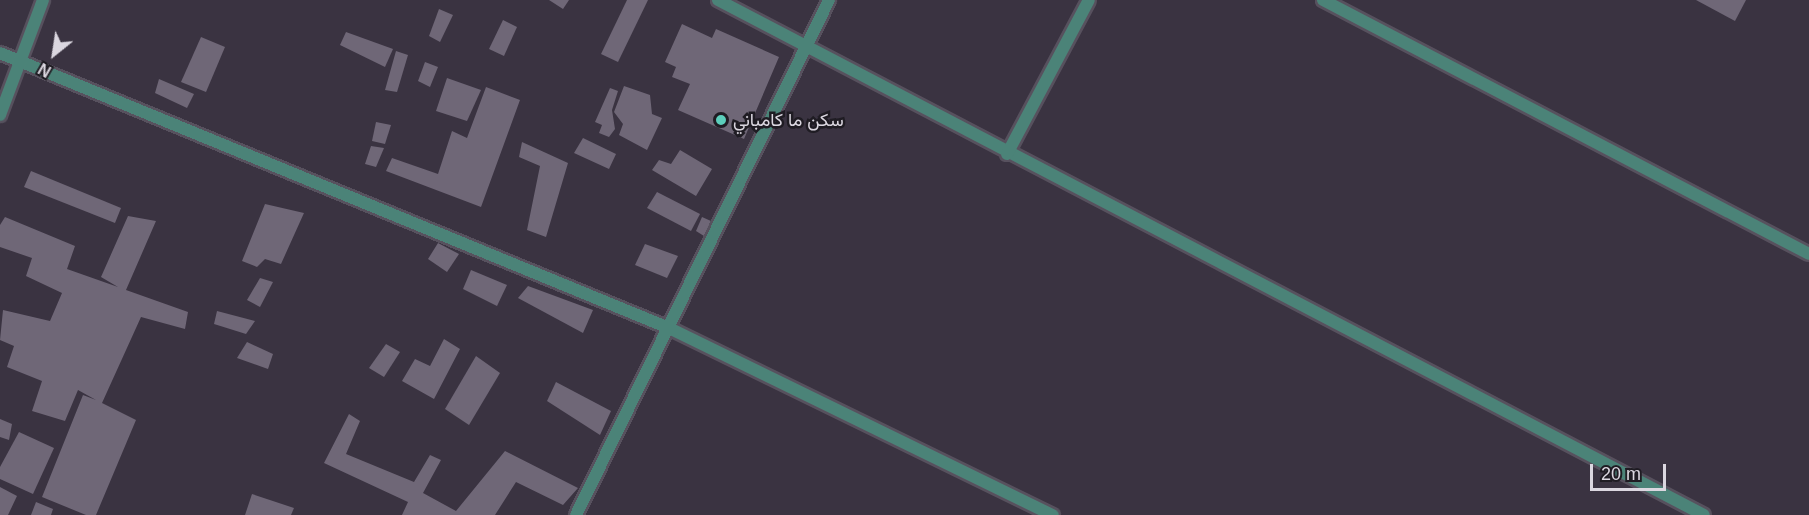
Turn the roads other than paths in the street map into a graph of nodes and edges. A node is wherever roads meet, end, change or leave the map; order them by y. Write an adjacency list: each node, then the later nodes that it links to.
1 (43, 0): 8 (street)
2 (718, 0): 6 (street)
3 (830, 0): 6 (street)
4 (1089, 0): 10 (street)
5 (1323, 0): 11 (street)
6 (807, 44): 10 (street); 12 (street)
7 (0, 52): 8 (street)
8 (20, 60): 9 (street); 12 (street)
9 (0, 115)
10 (1007, 154): 15 (street)
11 (1809, 254)
12 (669, 328): 13 (street); 14 (street)
13 (576, 515)
14 (1053, 515)
15 (1704, 515)

